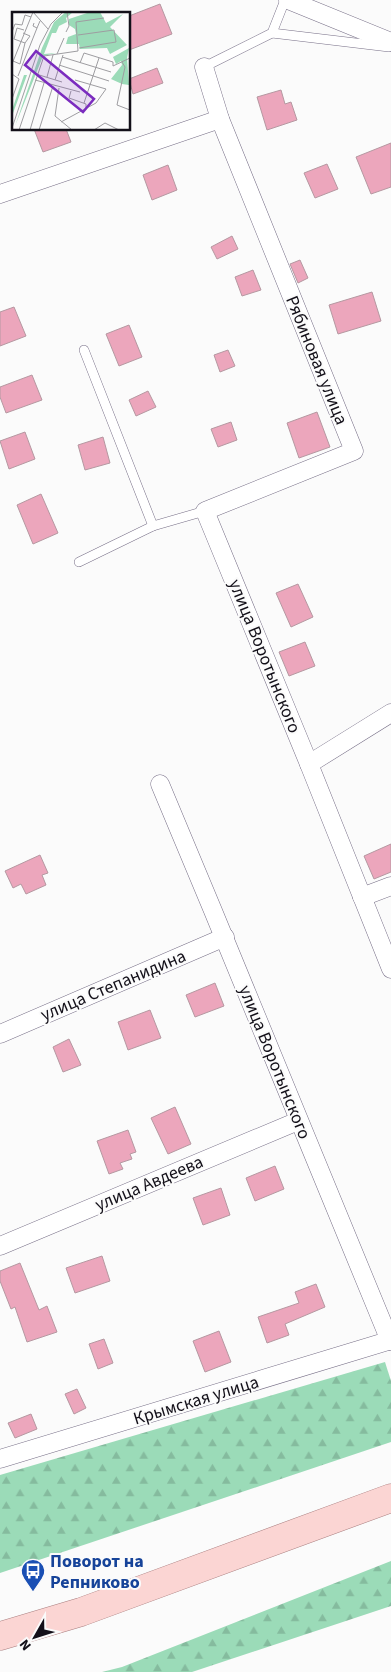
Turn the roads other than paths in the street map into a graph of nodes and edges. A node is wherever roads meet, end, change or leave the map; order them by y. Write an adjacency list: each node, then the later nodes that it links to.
1 (287, 0): 2 (lane); 3 (street)
2 (272, 33): 4 (lane); 5 (lane)
3 (391, 42)
4 (391, 48)
5 (204, 67): 6 (street, Рябиновая улица)
6 (220, 119): 7 (street); 9 (street, Рябиновая улица)
7 (2, 188)
8 (84, 350): 10 (lane)
9 (205, 511): 10 (lane); 13 (street, улица Воротынского)
10 (153, 526): 11 (lane)
11 (79, 562)
12 (391, 713): 13 (street)
13 (309, 764): 16 (street, улица Воротынского)
14 (160, 784): 17 (street, улица Воротынского)
15 (391, 886): 16 (street)
16 (362, 897): 18 (street, улица Воротынского)
17 (225, 937): 19 (street, улица Степанидина); 20 (street, улица Воротынского)
18 (391, 969)
19 (0, 1034)
20 (298, 1121): 21 (street, улица Авдеева); 22 (street, улица Воротынского)
21 (0, 1246)
22 (391, 1340): 23 (street, Крымская улица)
23 (0, 1459)
24 (391, 1498): 25 (main road)
25 (0, 1636)

